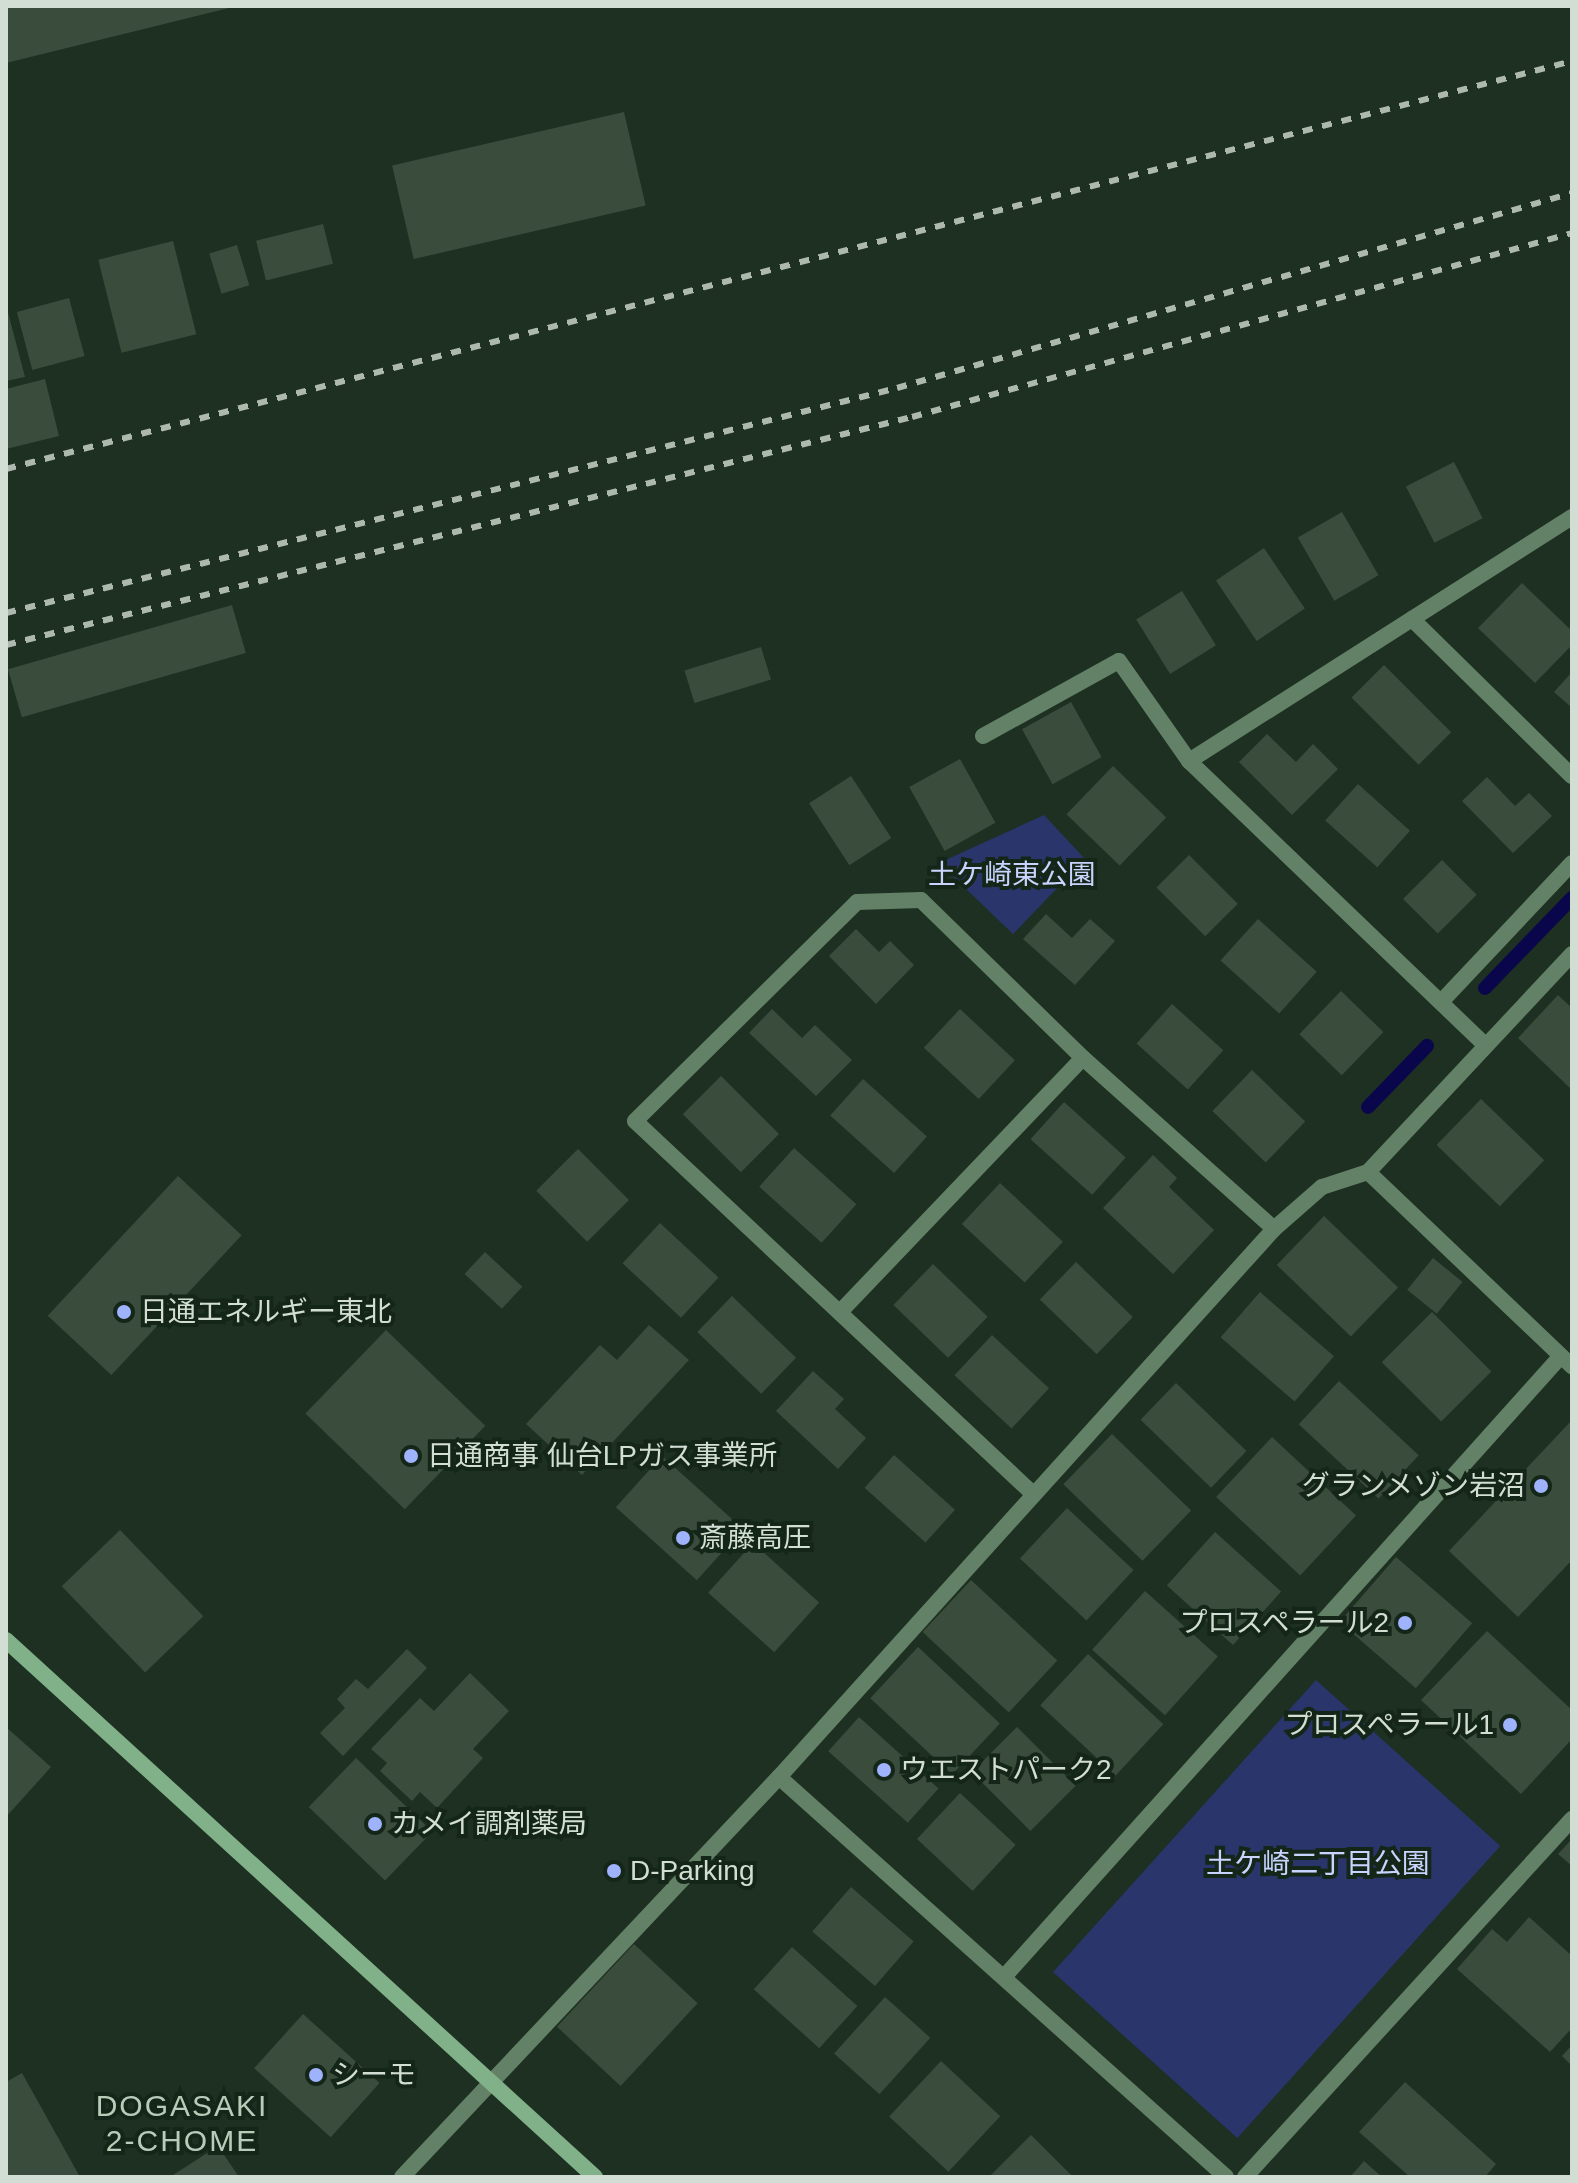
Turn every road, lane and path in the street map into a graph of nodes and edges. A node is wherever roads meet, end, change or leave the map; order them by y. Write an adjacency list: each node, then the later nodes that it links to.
1 (1572, 517): 2 (street)
2 (1412, 619): 4 (street); 5 (street)
3 (983, 736): 4 (street)
4 (1189, 761): 8 (street)
5 (1572, 776)
6 (1572, 863): 8 (street)
7 (1572, 954): 9 (street)
8 (1441, 1002): 9 (street)
9 (1483, 1043): 11 (street)
10 (1083, 1058): 12 (street); 13 (street); 13 (street)
11 (1368, 1172): 12 (street); 14 (street)
12 (1274, 1229): 15 (street)
13 (841, 1311): 15 (street)
14 (1566, 1361): 19 (street)
15 (1030, 1491): 17 (street)
16 (6, 1640): 20 (street)
17 (779, 1777): 19 (street); 20 (street)
18 (1572, 1819): 24 (street)
19 (1004, 1977): 23 (street)
20 (492, 2083): 21 (street); 22 (street)
21 (402, 2177)
22 (595, 2177)
23 (1226, 2177)
24 (1245, 2177)

